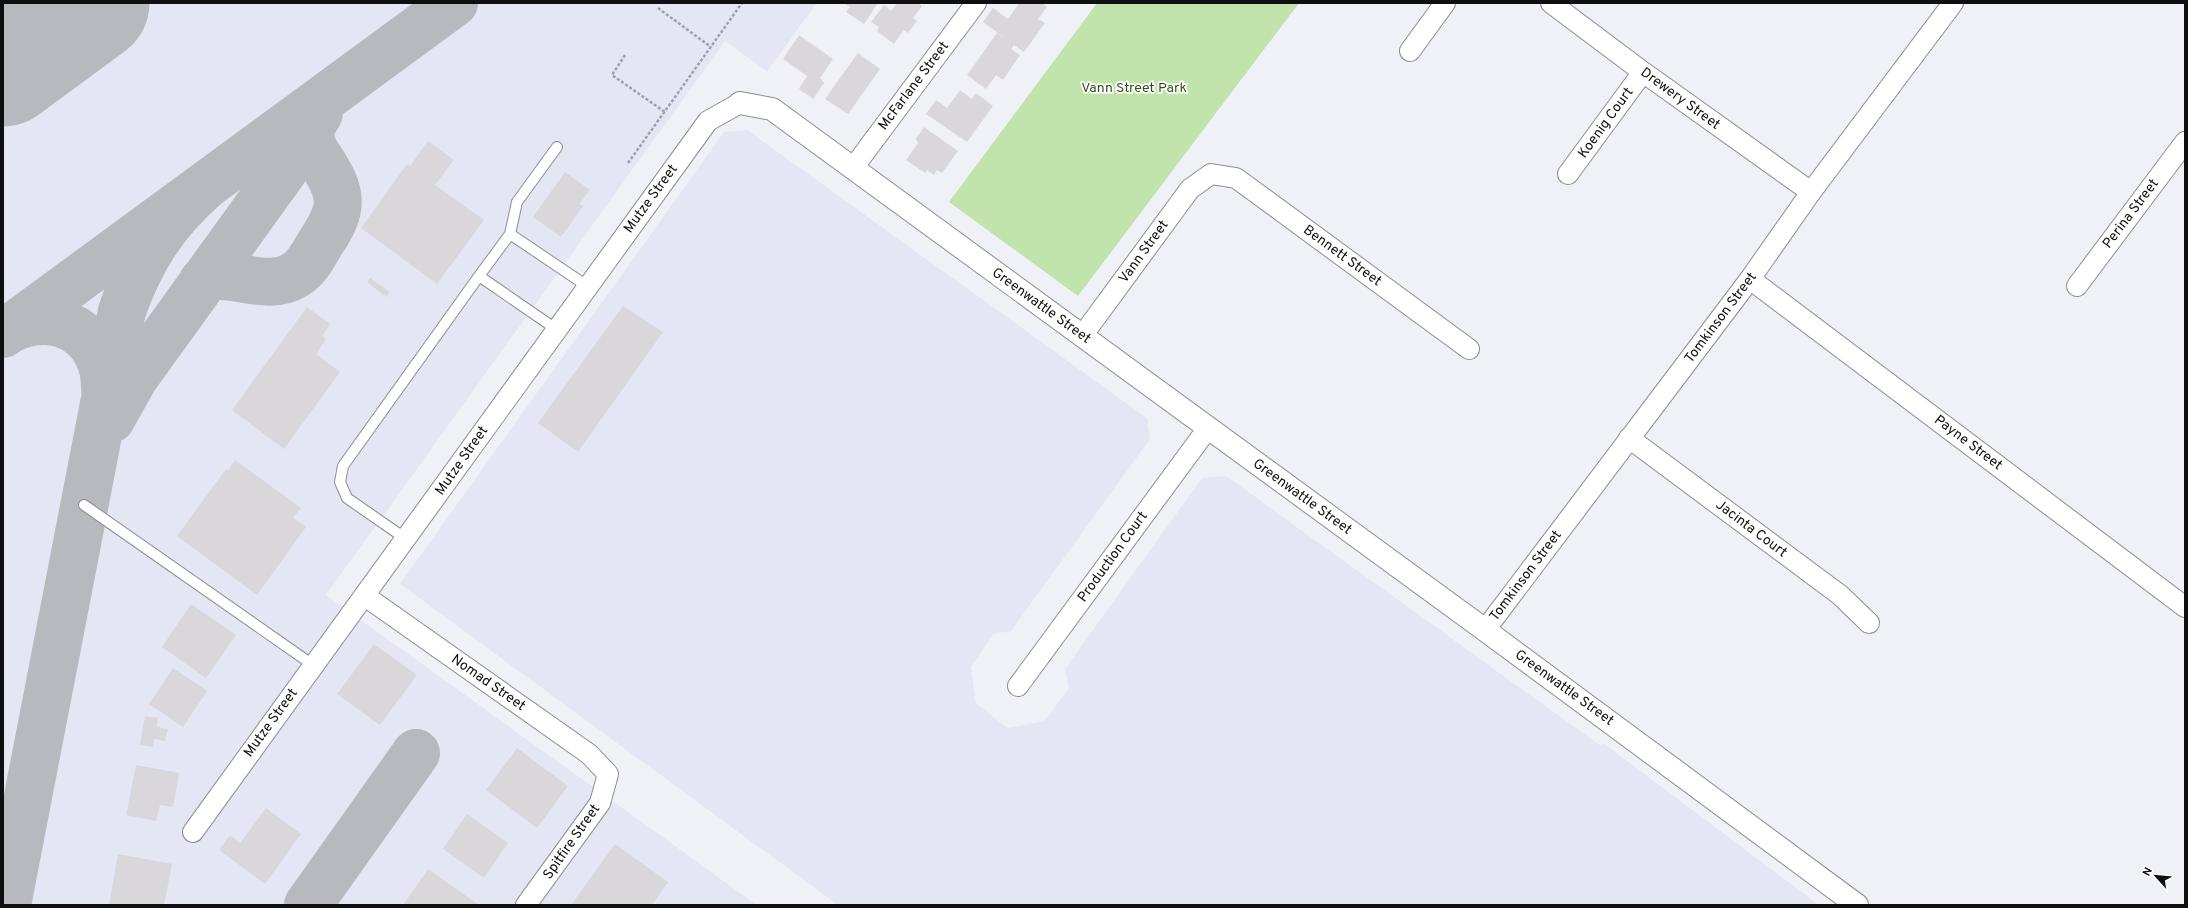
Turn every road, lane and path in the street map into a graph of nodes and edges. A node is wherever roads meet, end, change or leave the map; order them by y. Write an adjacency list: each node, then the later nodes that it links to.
1 (742, 3): 7 (path)
2 (976, 3): 16 (street, McFarlane Street)
3 (1445, 3): 8 (street)
4 (1551, 3): 10 (street, Drewery Street)
5 (1953, 3): 19 (street, Tomkinson Street)
6 (658, 8): 7 (path)
7 (711, 46): 12 (path)
8 (1410, 51)
9 (625, 55): 12 (path)
10 (1643, 72): 18 (street, Koenig Court); 19 (street, Drewery Street)
11 (740, 103): 16 (street, Greenwattle Street); 23 (street, Mutze Street)
12 (665, 112): 15 (path)
13 (2185, 142): 24 (street, Perina Street)
14 (557, 146): 20 (lane)
15 (628, 163)
16 (853, 168): 26 (street, Greenwattle Street)
17 (1211, 174): 26 (street, Vann Street); 27 (street, Bennett Street)
18 (1568, 174)
19 (1811, 192): 22 (street, Tomkinson Street)
20 (510, 234): 21 (lane); 23 (lane)
21 (478, 276): 25 (lane); 31 (lane)
22 (1750, 278): 29 (street, Tomkinson Street); 33 (street, Payne Street)
23 (588, 286): 25 (street, Mutze Street)
24 (2077, 286)
25 (556, 329): 31 (street, Mutze Street)
26 (1082, 336): 28 (street, Greenwattle Street)
27 (1469, 350)
28 (1208, 428): 35 (street, Greenwattle Street); 37 (street, Production Court)
29 (1629, 438): 34 (street, Jacinta Court); 35 (street, Tomkinson Street)
30 (84, 505): 36 (lane)
31 (406, 539): 32 (street, Mutze Street)
32 (365, 596): 36 (street, Mutze Street); 38 (street, Nomad Street)
33 (2185, 607)
34 (1869, 623)
35 (1485, 630): 41 (street, Greenwattle Street)
36 (313, 665): 39 (street, Mutze Street)
37 (1018, 686)
38 (608, 774): 40 (street, Spitfire Street)
39 (193, 832)
40 (526, 905)
41 (1857, 905)

